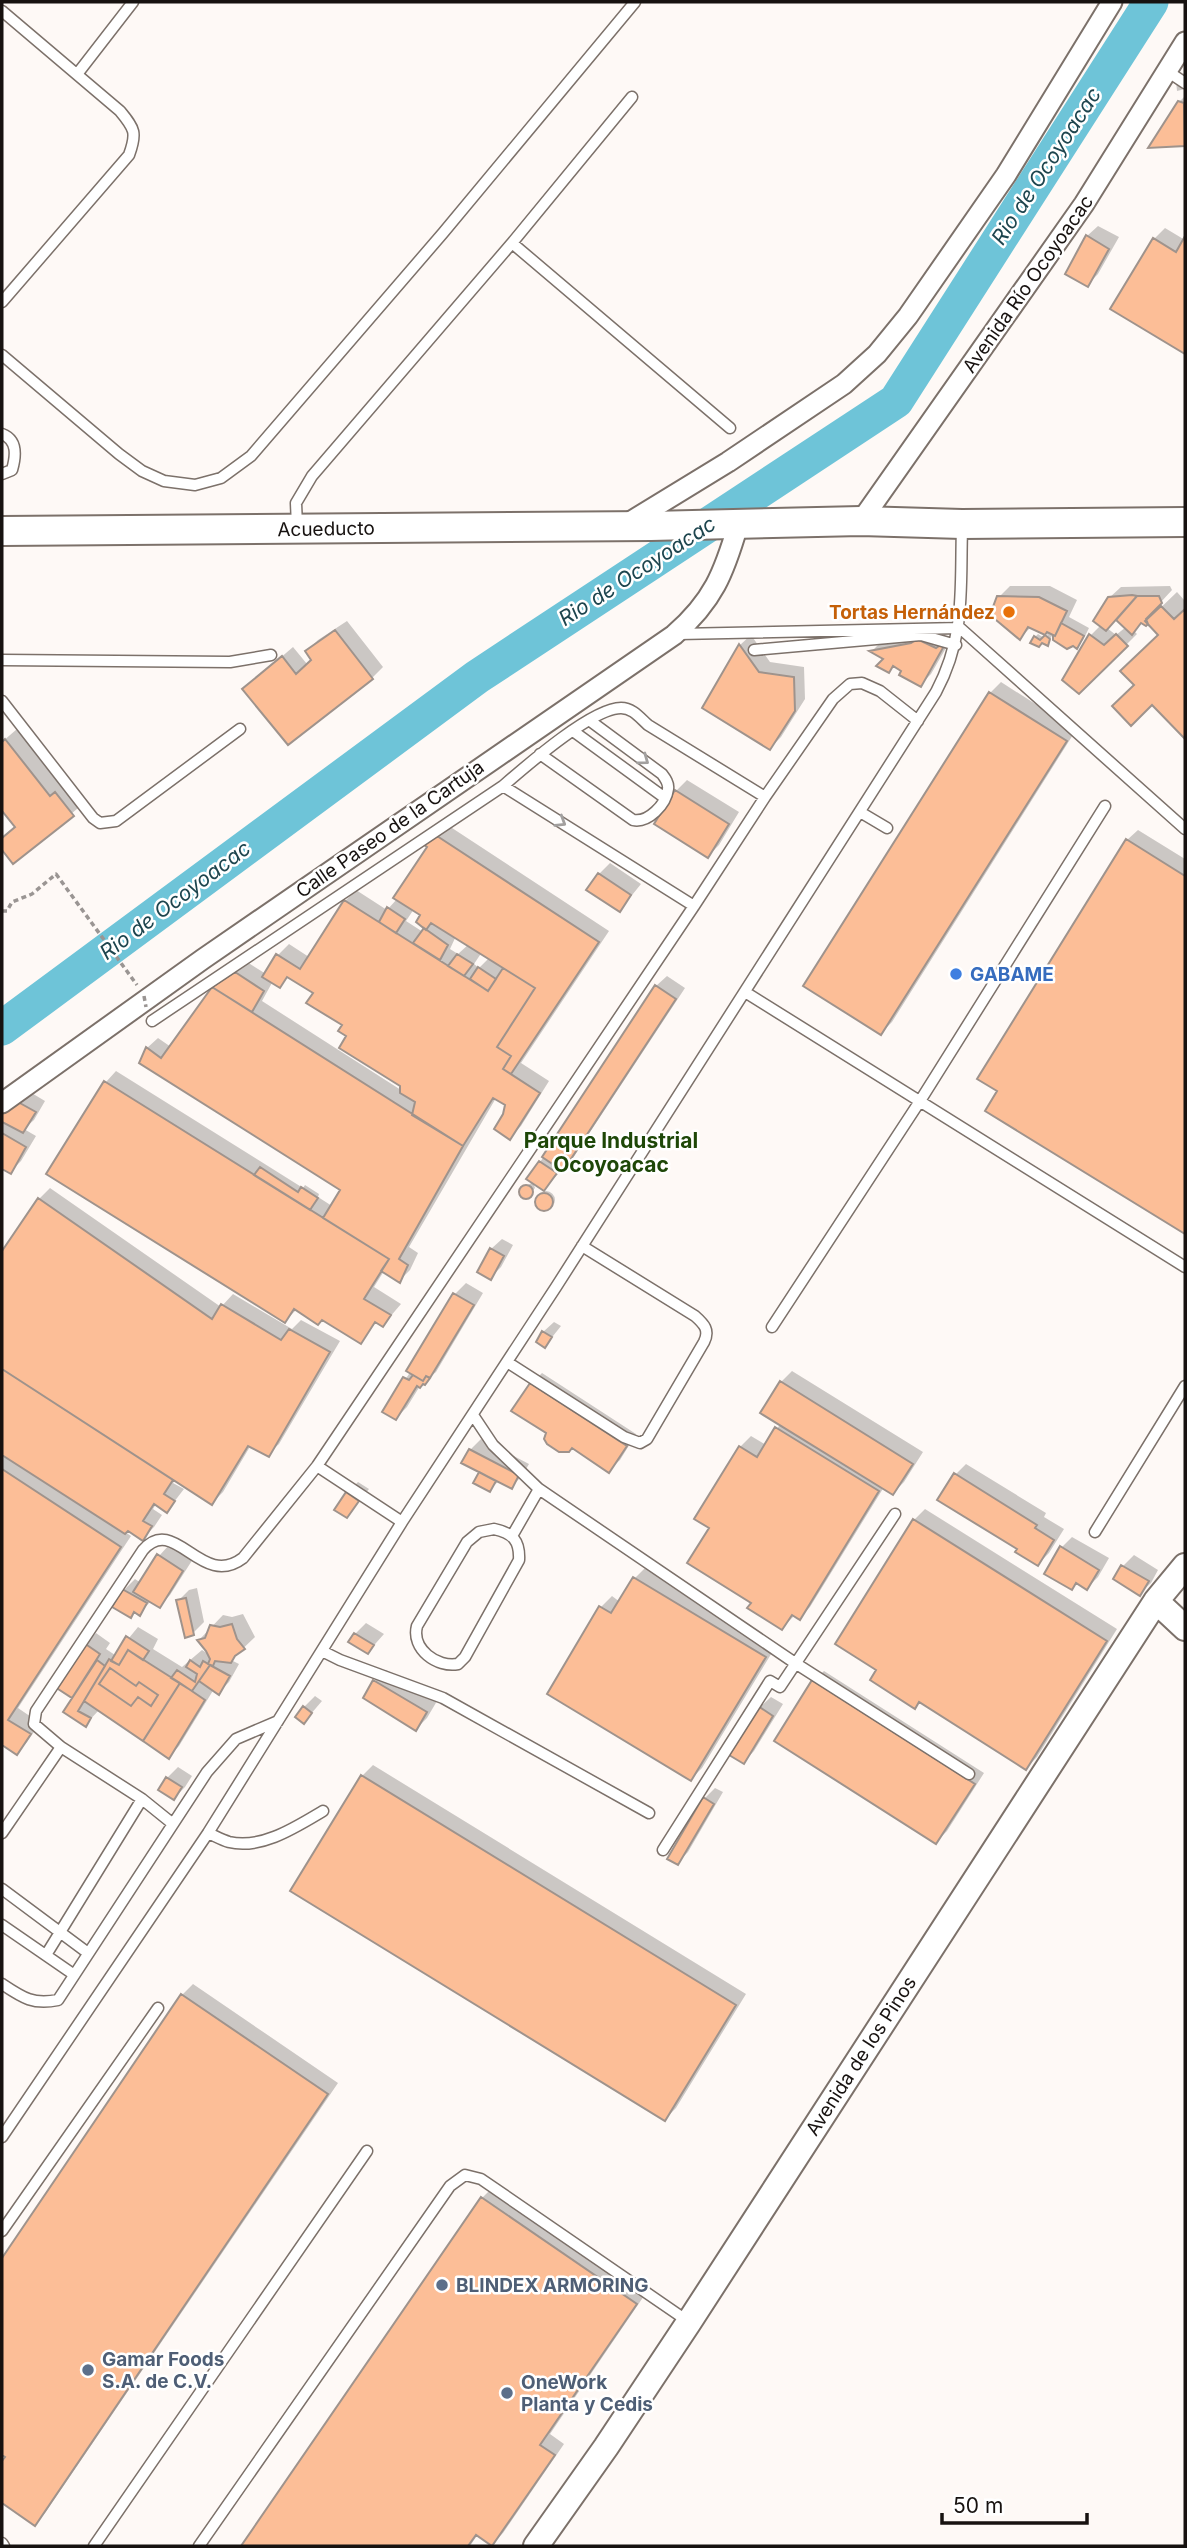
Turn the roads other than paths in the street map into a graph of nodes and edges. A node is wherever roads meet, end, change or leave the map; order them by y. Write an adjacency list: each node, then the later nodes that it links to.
1 (133, 2): 7 (lane)
2 (635, 2): 12 (lane)
3 (1112, 2): 19 (street)
4 (2, 11): 7 (lane)
5 (1185, 42): 6 (street, Avenida Río Ocoyoacac)
6 (1167, 71): 8 (lane); 16 (street, Avenida Río Ocoyoacac)
7 (78, 73): 11 (lane)
8 (1185, 83)
9 (632, 97): 10 (lane)
10 (512, 243): 13 (lane); 21 (lane)
11 (2, 302)
12 (2, 355)
13 (730, 428)
14 (2, 434): 15 (lane)
15 (2, 474)
16 (861, 521): 18 (main road, Acueducto); 20 (main road, Acueducto)
17 (1185, 522): 18 (main road, Acueducto)
18 (962, 524): 23 (lane)
19 (638, 525): 20 (main road, Acueducto); 21 (main road, Acueducto)
20 (729, 525): 24 (street, Calle Paseo de la Cartuja)
21 (297, 530): 22 (main road, Acueducto)
22 (2, 531)
23 (960, 628): 24 (lane); 25 (lane); 41 (lane)
24 (674, 635): 46 (street, Calle Paseo de la Cartuja)
25 (956, 645): 26 (lane); 31 (lane)
26 (754, 649)
27 (271, 655): 28 (lane)
28 (2, 660)
29 (2, 701): 32 (lane)
30 (589, 720): 33 (lane); 36 (lane); 37 (lane, one-way to 37)
31 (918, 721): 36 (lane); 39 (lane)
32 (240, 729)
33 (573, 731): 34 (lane); 37 (lane)
34 (540, 754): 35 (lane); 37 (lane)
35 (503, 786): 42 (lane, one-way to 42); 44 (lane)
36 (765, 797): 42 (lane)
37 (665, 798)
38 (1105, 806): 45 (lane)
39 (860, 813): 40 (lane); 43 (lane)
40 (887, 828)
41 (1185, 829)
42 (694, 906): 53 (lane)
43 (745, 992): 45 (lane); 47 (lane)
44 (152, 1021)
45 (920, 1101): 48 (lane); 49 (lane)
46 (2, 1103)
47 (582, 1246): 50 (lane); 50 (lane)
48 (1185, 1268)
49 (772, 1327)
50 (506, 1362): 52 (lane)
51 (1185, 1386): 57 (lane)
52 (472, 1415): 54 (lane); 56 (lane)
53 (317, 1466): 56 (lane); 65 (lane)
54 (539, 1489): 58 (lane); 63 (lane)
55 (895, 1514): 63 (lane)
56 (402, 1522): 62 (lane)
57 (1096, 1532)
58 (512, 1536): 58 (lane)
59 (1185, 1566): 60 (street, Avenida de los Pinos)
60 (1156, 1601): 61 (street); 85 (street, Avenida de los Pinos)
61 (1185, 1628)
62 (322, 1651): 64 (lane); 69 (lane)
63 (795, 1663): 66 (lane); 73 (lane)
64 (278, 1721): 70 (lane); 72 (lane)
65 (61, 1747): 67 (lane); 71 (lane)
66 (968, 1774)
67 (142, 1799): 70 (lane); 76 (lane)
68 (323, 1811): 72 (lane)
69 (649, 1813)
70 (173, 1824): 77 (lane)
71 (2, 1833)
72 (208, 1833): 82 (lane)
73 (663, 1850)
74 (2, 1889): 76 (lane)
75 (2, 1924): 78 (lane)
76 (62, 1932): 77 (lane); 78 (lane)
77 (88, 1953): 79 (lane)
78 (46, 1955): 79 (lane)
79 (73, 1974): 80 (lane)
80 (2, 1984)
81 (158, 2008): 84 (lane)
82 (2, 2137)
83 (367, 2151): 86 (lane)
84 (2, 2231)
85 (689, 2322): 87 (lane); 88 (street, Avenida de los Pinos)
86 (94, 2546)
87 (199, 2546)
88 (536, 2546)

